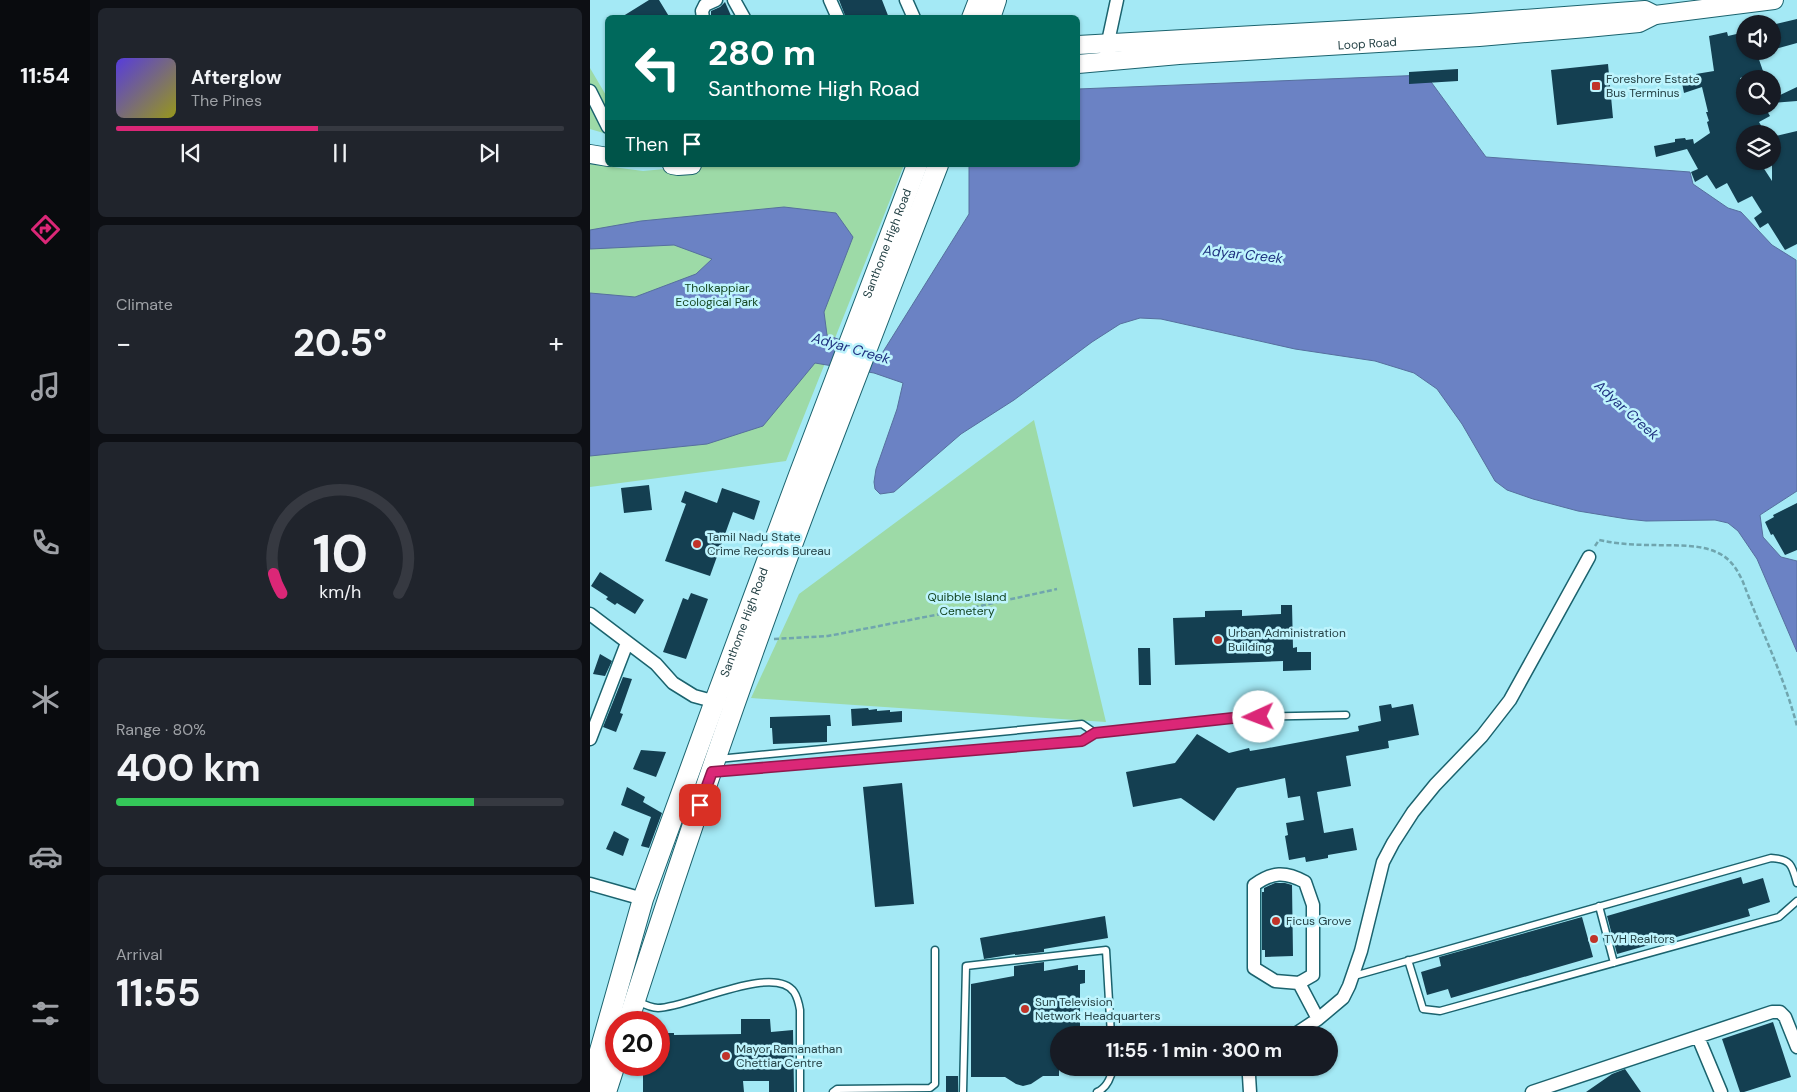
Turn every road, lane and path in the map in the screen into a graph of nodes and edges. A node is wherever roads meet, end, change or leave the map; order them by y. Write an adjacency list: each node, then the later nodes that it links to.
1 (716, 0): 10 (street)
2 (734, 0): 11 (street)
3 (830, 0): 12 (street)
4 (906, 0): 13 (street)
5 (979, 0): 14 (main road)
6 (996, 0): 15 (main road)
7 (1117, 0): 17 (street)
8 (1774, 0): 9 (street, Loop Road)
9 (1687, 6): 17 (street, Loop Road)
10 (703, 15)
11 (742, 15)
12 (837, 15)
13 (913, 15)
14 (973, 15)
15 (991, 15)
16 (1080, 46): 17 (street, Loop Road)
17 (1106, 53): 18 (street, Loop Road)
18 (1080, 63)
19 (590, 92): 20 (street)
20 (605, 121)
21 (590, 154): 22 (street)
22 (605, 156)
23 (916, 167): 25 (main road, Santhome High Road)
24 (937, 167): 25 (main road, Santhome High Road)
25 (807, 479): 30 (main road, Santhome High Road); 32 (main road, Santhome High Road)
26 (1599, 540): 35 (path)
27 (1589, 557): 47 (street)
28 (1057, 588): 30 (path)
29 (591, 617): 31 (street)
30 (758, 640): 33 (main road, Santhome High Road)
31 (627, 643): 32 (street); 37 (street)
32 (715, 701): 33 (street); 41 (main road, Santhome High Road)
33 (734, 707): 38 (main road, Santhome High Road)
34 (1346, 715): 36 (lane)
35 (1797, 726)
36 (1095, 733): 38 (lane); 38 (lane)
37 (590, 739)
38 (714, 765): 49 (main road, Santhome High Road)
39 (1797, 883): 43 (lane)
40 (590, 884): 41 (street)
41 (644, 899): 59 (main road, Santhome High Road)
42 (1797, 901): 46 (lane)
43 (1599, 906): 45 (lane); 46 (lane)
44 (935, 950): 60 (lane)
45 (1408, 960): 46 (lane); 47 (lane)
46 (1614, 963)
47 (1352, 976): 51 (street)
48 (1299, 983): 48 (street); 51 (street)
49 (635, 1001): 50 (main road, Santhome High Road); 62 (lane)
50 (632, 1011)
51 (1318, 1019): 53 (street)
52 (1110, 1026): 64 (lane)
53 (1308, 1026)
54 (1698, 1037): 55 (street); 67 (street); 68 (street)
55 (1797, 1047)
56 (611, 1076): 61 (main road)
57 (1111, 1076): 65 (lane)
58 (1249, 1076): 66 (street)
59 (590, 1086)
60 (859, 1091): 63 (lane)
61 (606, 1092)
62 (800, 1092)
63 (832, 1092)
64 (964, 1092)
65 (1097, 1092)
66 (1250, 1092)
67 (1532, 1092)
68 (1721, 1092)

